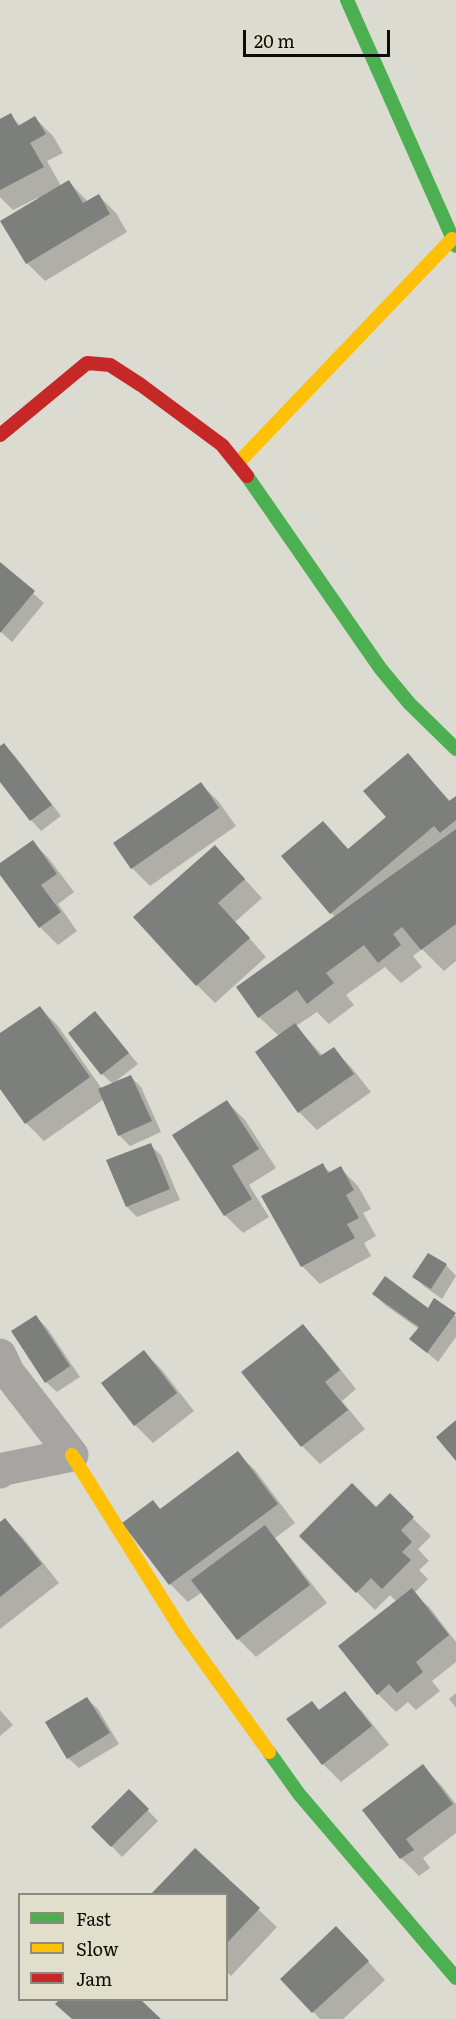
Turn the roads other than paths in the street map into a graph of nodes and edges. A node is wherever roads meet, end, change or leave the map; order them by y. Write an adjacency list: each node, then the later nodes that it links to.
1 (347, 0): 2 (street)
2 (454, 243): 4 (street)
3 (0, 435): 4 (street)
4 (238, 463): 5 (street)
5 (456, 749)
6 (0, 1355): 7 (street)
7 (72, 1455): 8 (street); 9 (street)
8 (0, 1472)
9 (456, 1978)

